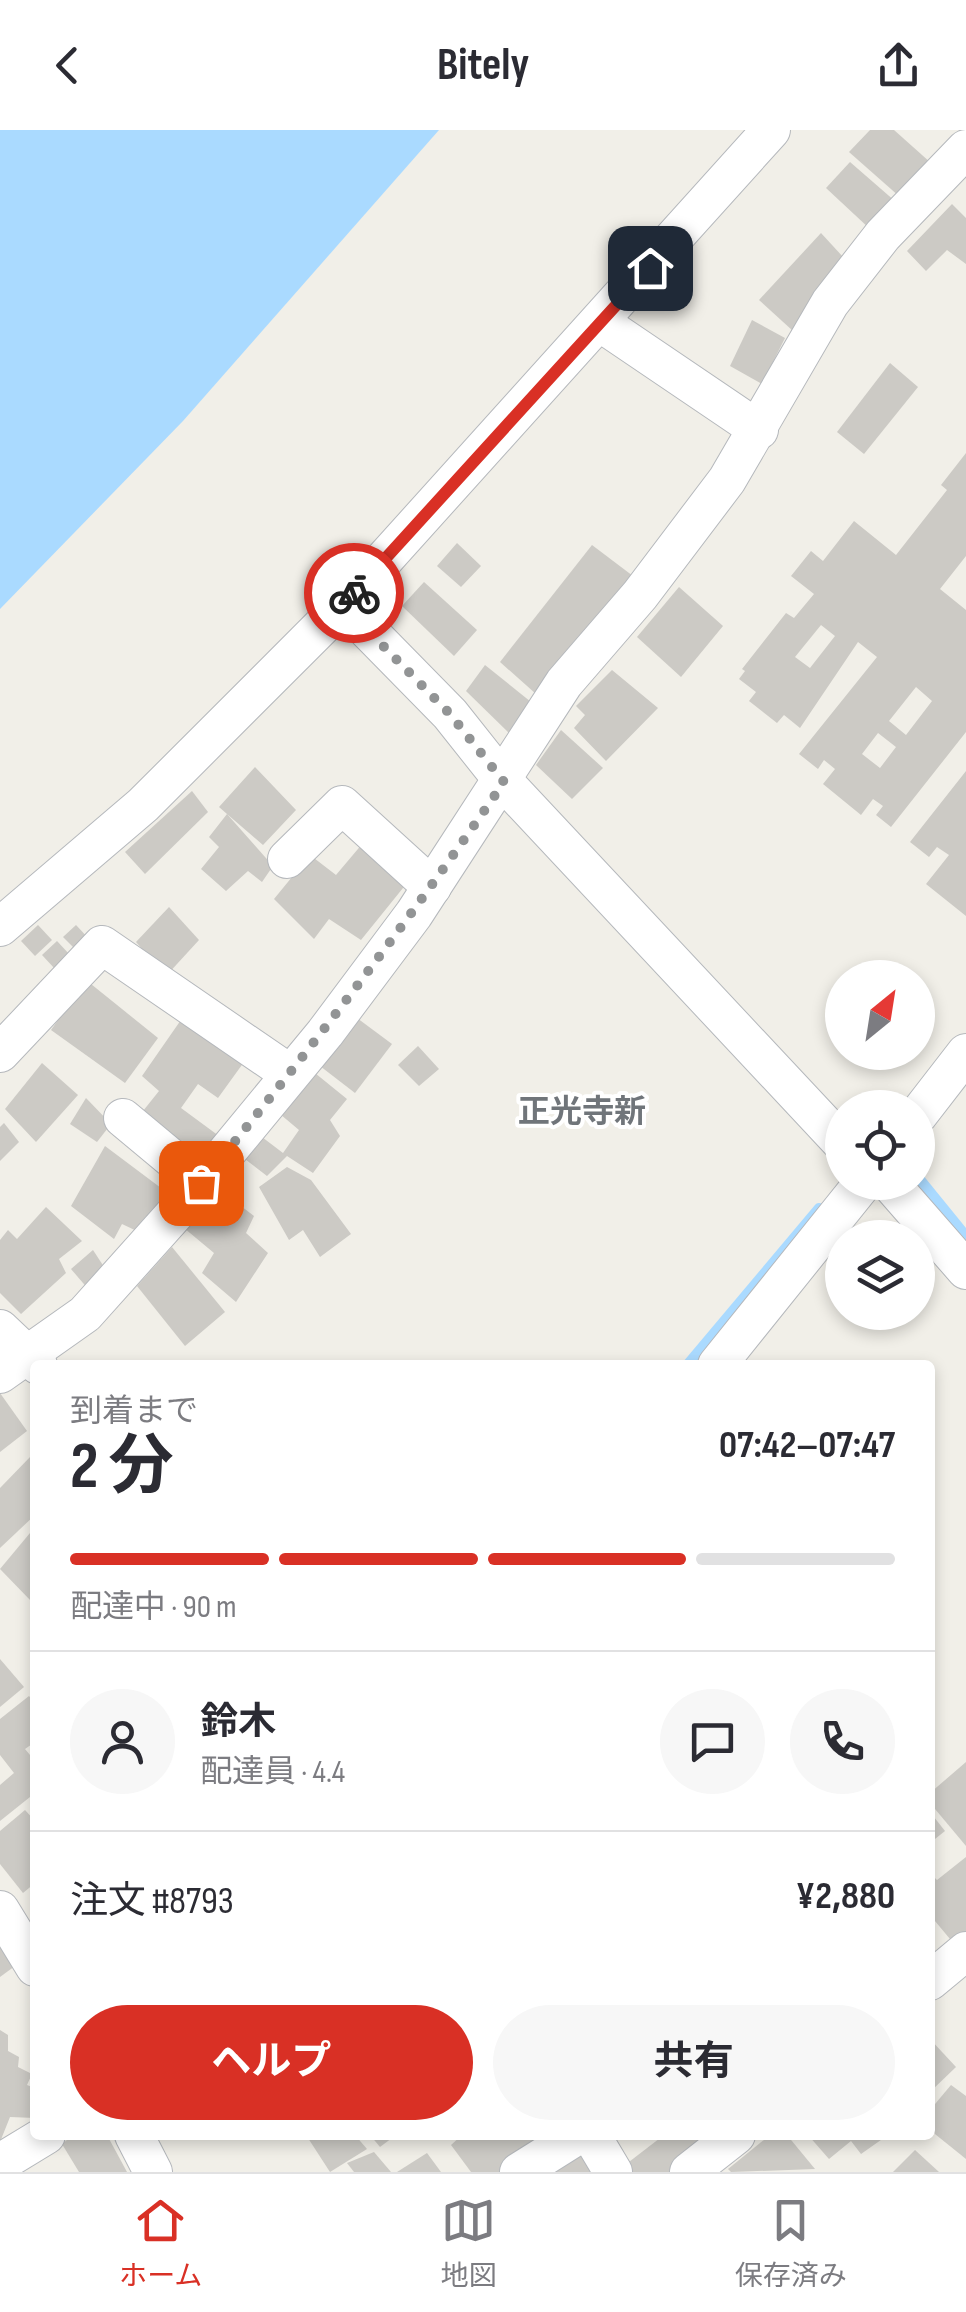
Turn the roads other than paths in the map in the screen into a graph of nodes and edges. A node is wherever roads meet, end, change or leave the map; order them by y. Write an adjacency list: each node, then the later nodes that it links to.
1 (771, 130): 3 (street)
2 (966, 149): 4 (street)
3 (602, 323): 4 (street); 5 (street)
4 (759, 430): 6 (street)
5 (343, 605): 6 (street); 9 (street)
6 (504, 782): 8 (street); 15 (street)
7 (287, 859): 8 (street)
8 (432, 888): 12 (street)
9 (0, 927)
10 (0, 1053): 12 (street)
11 (966, 1053): 13 (street)
12 (290, 1074): 16 (street)
13 (935, 1093)
14 (123, 1118): 16 (street)
15 (825, 1126)
16 (201, 1183): 20 (street)
17 (850, 1200): 21 (street)
18 (906, 1200): 19 (street)
19 (966, 1270)
20 (16, 1355)
21 (721, 1360)
22 (0, 1910): 23 (street)
23 (30, 1959)
24 (37, 2140): 29 (street)
25 (137, 2140): 30 (street)
26 (570, 2140): 31 (street)
27 (594, 2140): 32 (street)
28 (730, 2140): 33 (street)
29 (0, 2162)
30 (153, 2172)
31 (520, 2172)
32 (614, 2172)
33 (690, 2172)

